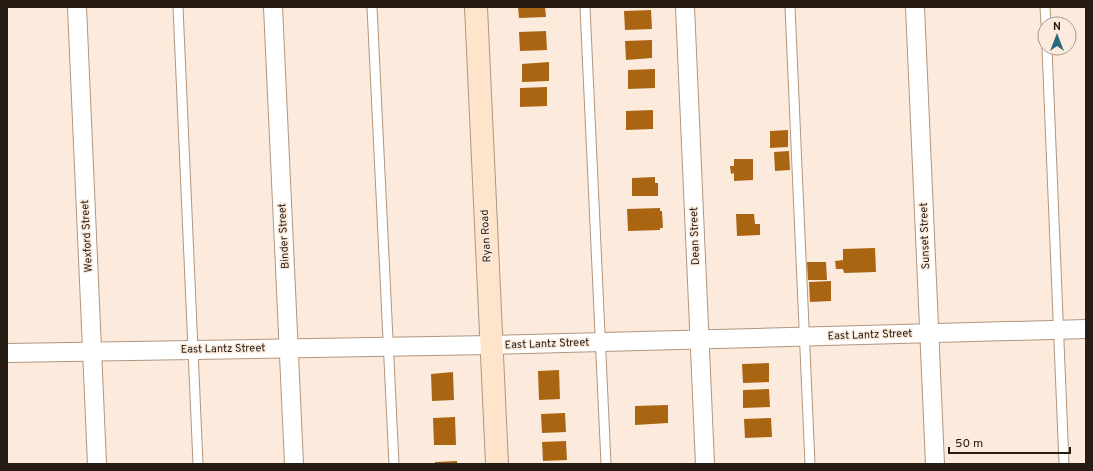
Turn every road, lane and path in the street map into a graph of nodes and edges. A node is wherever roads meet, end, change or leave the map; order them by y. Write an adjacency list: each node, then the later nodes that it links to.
1 (77, 7): 21 (street, Wexford Street)
2 (178, 7): 20 (lane)
3 (273, 7): 19 (street, Binder Street)
4 (372, 7): 18 (lane)
5 (476, 7): 17 (street, Ryan Road)
6 (585, 7): 16 (lane)
7 (685, 7): 15 (street, Dean Street)
8 (790, 7): 14 (lane)
9 (915, 7): 13 (street, Sunset Street)
10 (1047, 56): 12 (lane)
11 (1086, 329): 12 (street, East Lantz Street)
12 (1059, 330): 13 (street, East Lantz Street); 32 (lane)
13 (929, 334): 14 (street, East Lantz Street); 31 (street, Sunset Street)
14 (804, 337): 15 (street, East Lantz Street); 30 (lane)
15 (699, 340): 16 (street, East Lantz Street); 29 (street, Dean Street)
16 (601, 342): 17 (street, East Lantz Street); 28 (lane)
17 (491, 346): 18 (street, East Lantz Street); 27 (street, Ryan Road)
18 (388, 347): 19 (street, East Lantz Street); 26 (lane)
19 (288, 348): 20 (street, East Lantz Street); 25 (street, Binder Street)
20 (193, 349): 21 (street, East Lantz Street); 24 (lane)
21 (92, 351): 22 (street, East Lantz Street); 23 (street, Wexford Street)
22 (7, 352)
23 (97, 464)
24 (198, 464)
25 (294, 464)
26 (394, 464)
27 (497, 464)
28 (606, 464)
29 (705, 464)
30 (810, 464)
31 (935, 464)
32 (1064, 464)

